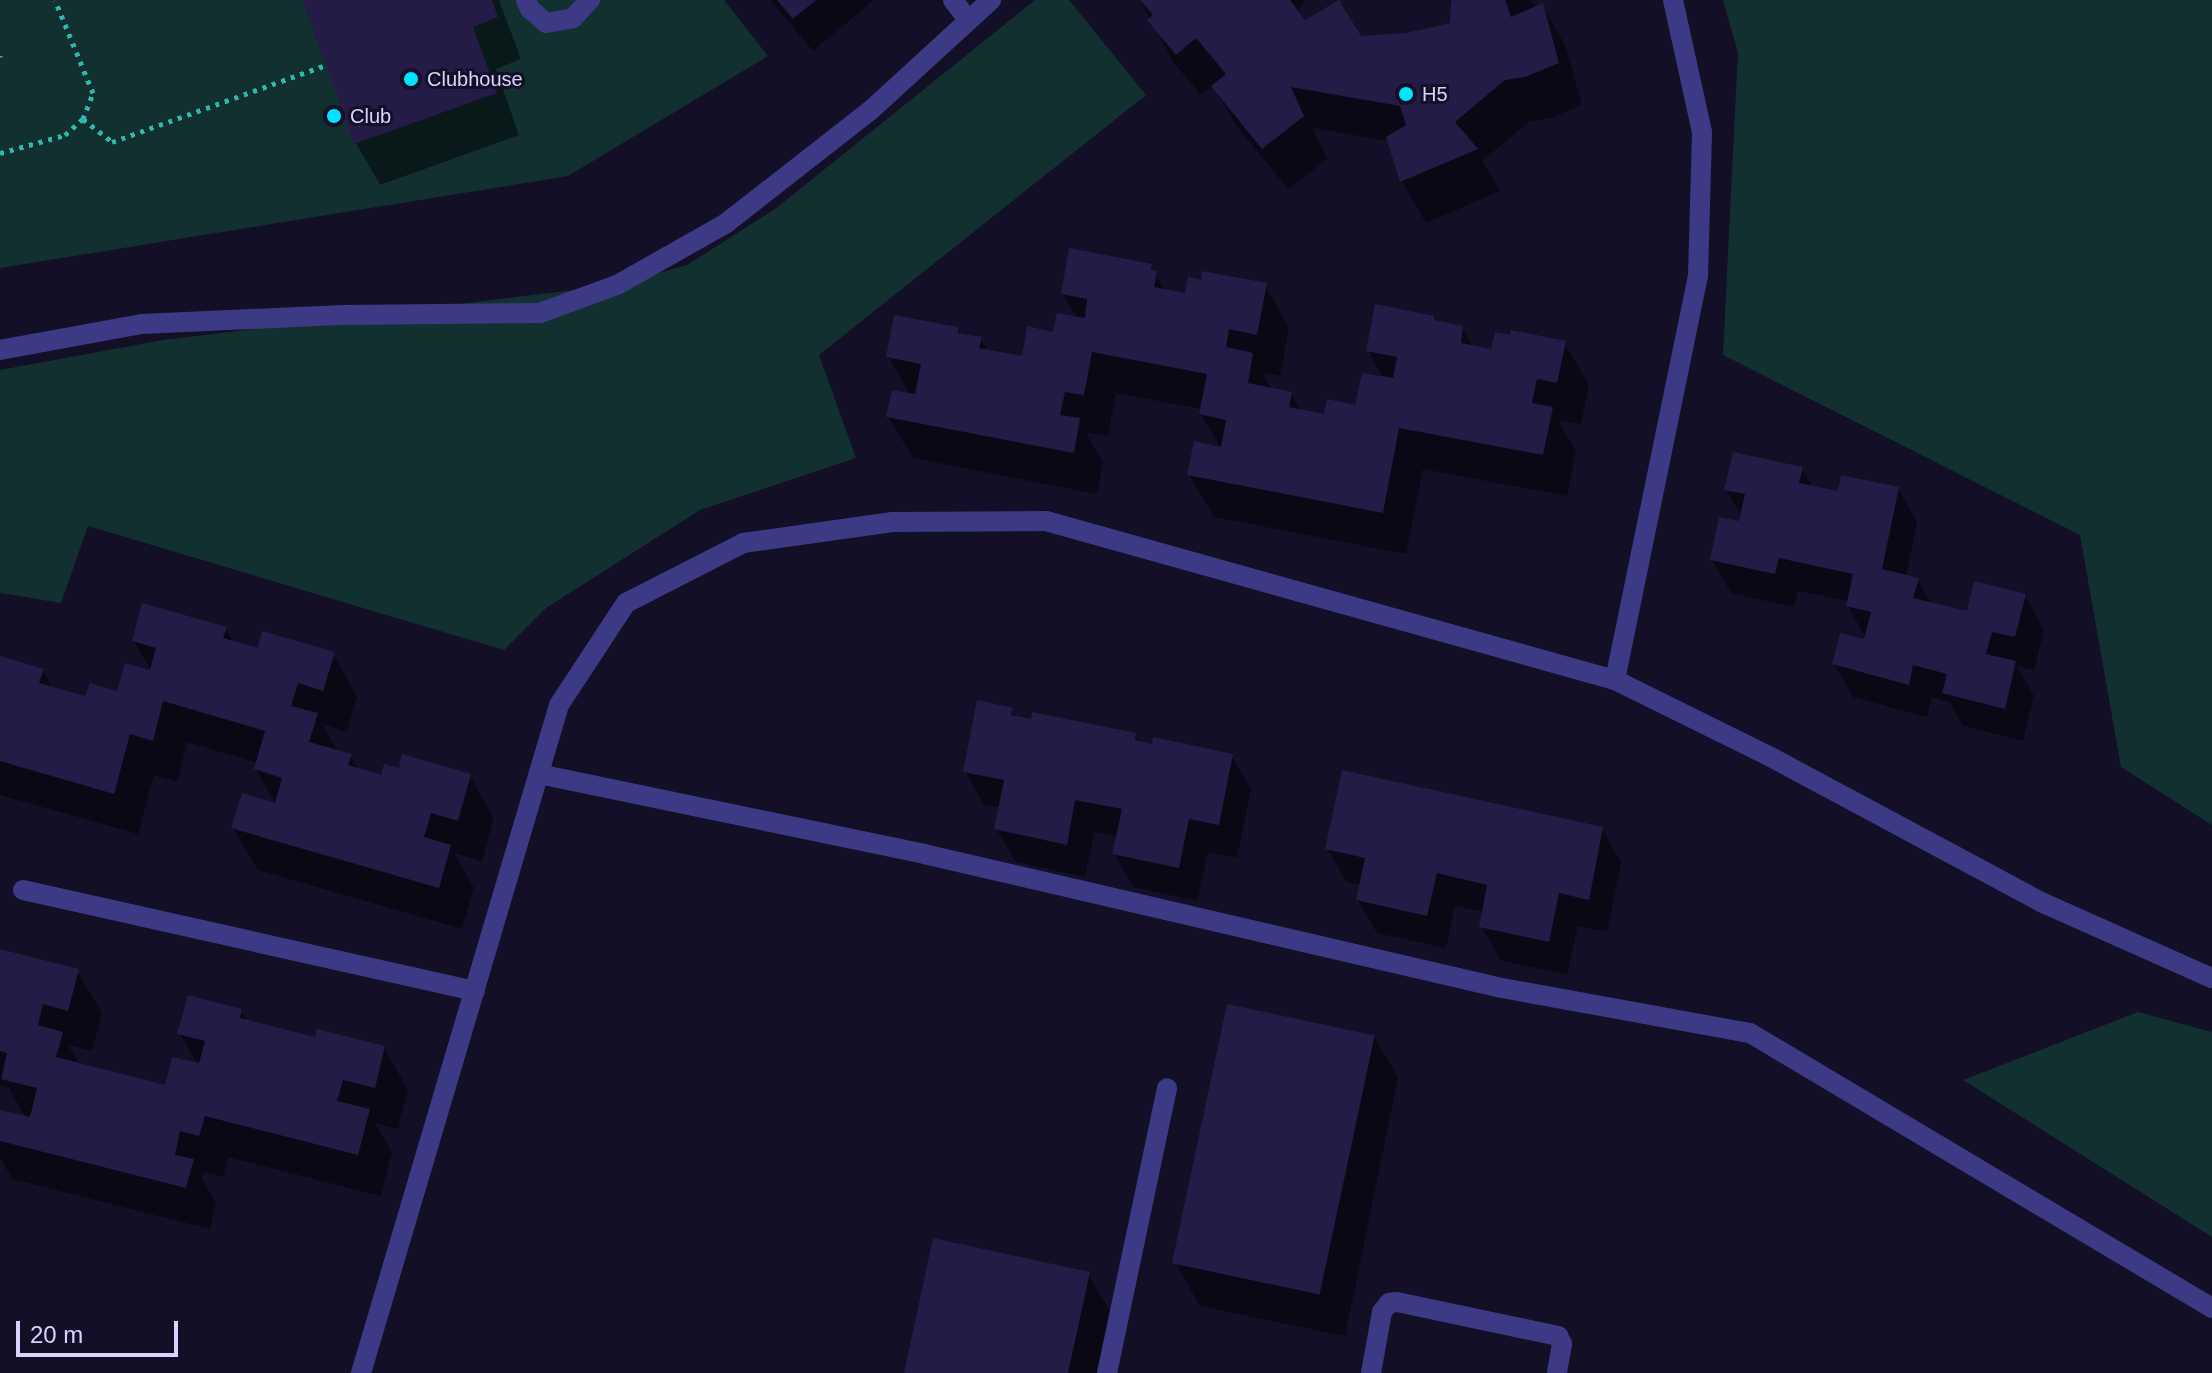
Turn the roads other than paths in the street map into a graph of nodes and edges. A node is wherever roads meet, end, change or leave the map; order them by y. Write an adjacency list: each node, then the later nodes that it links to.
1 (526, 0): 2 (street)
2 (590, 0)
3 (953, 0): 6 (street)
4 (991, 0): 6 (street)
5 (1673, 0): 8 (street)
6 (968, 20): 7 (street)
7 (0, 350)
8 (1615, 680): 9 (street); 11 (street)
9 (539, 774): 12 (street); 14 (street)
10 (23, 890): 12 (street)
11 (2212, 978)
12 (475, 991): 15 (street)
13 (1167, 1088): 16 (street)
14 (2212, 1308)
15 (361, 1373)
16 (1107, 1373)
17 (1371, 1373): 18 (street)
18 (1557, 1373)

